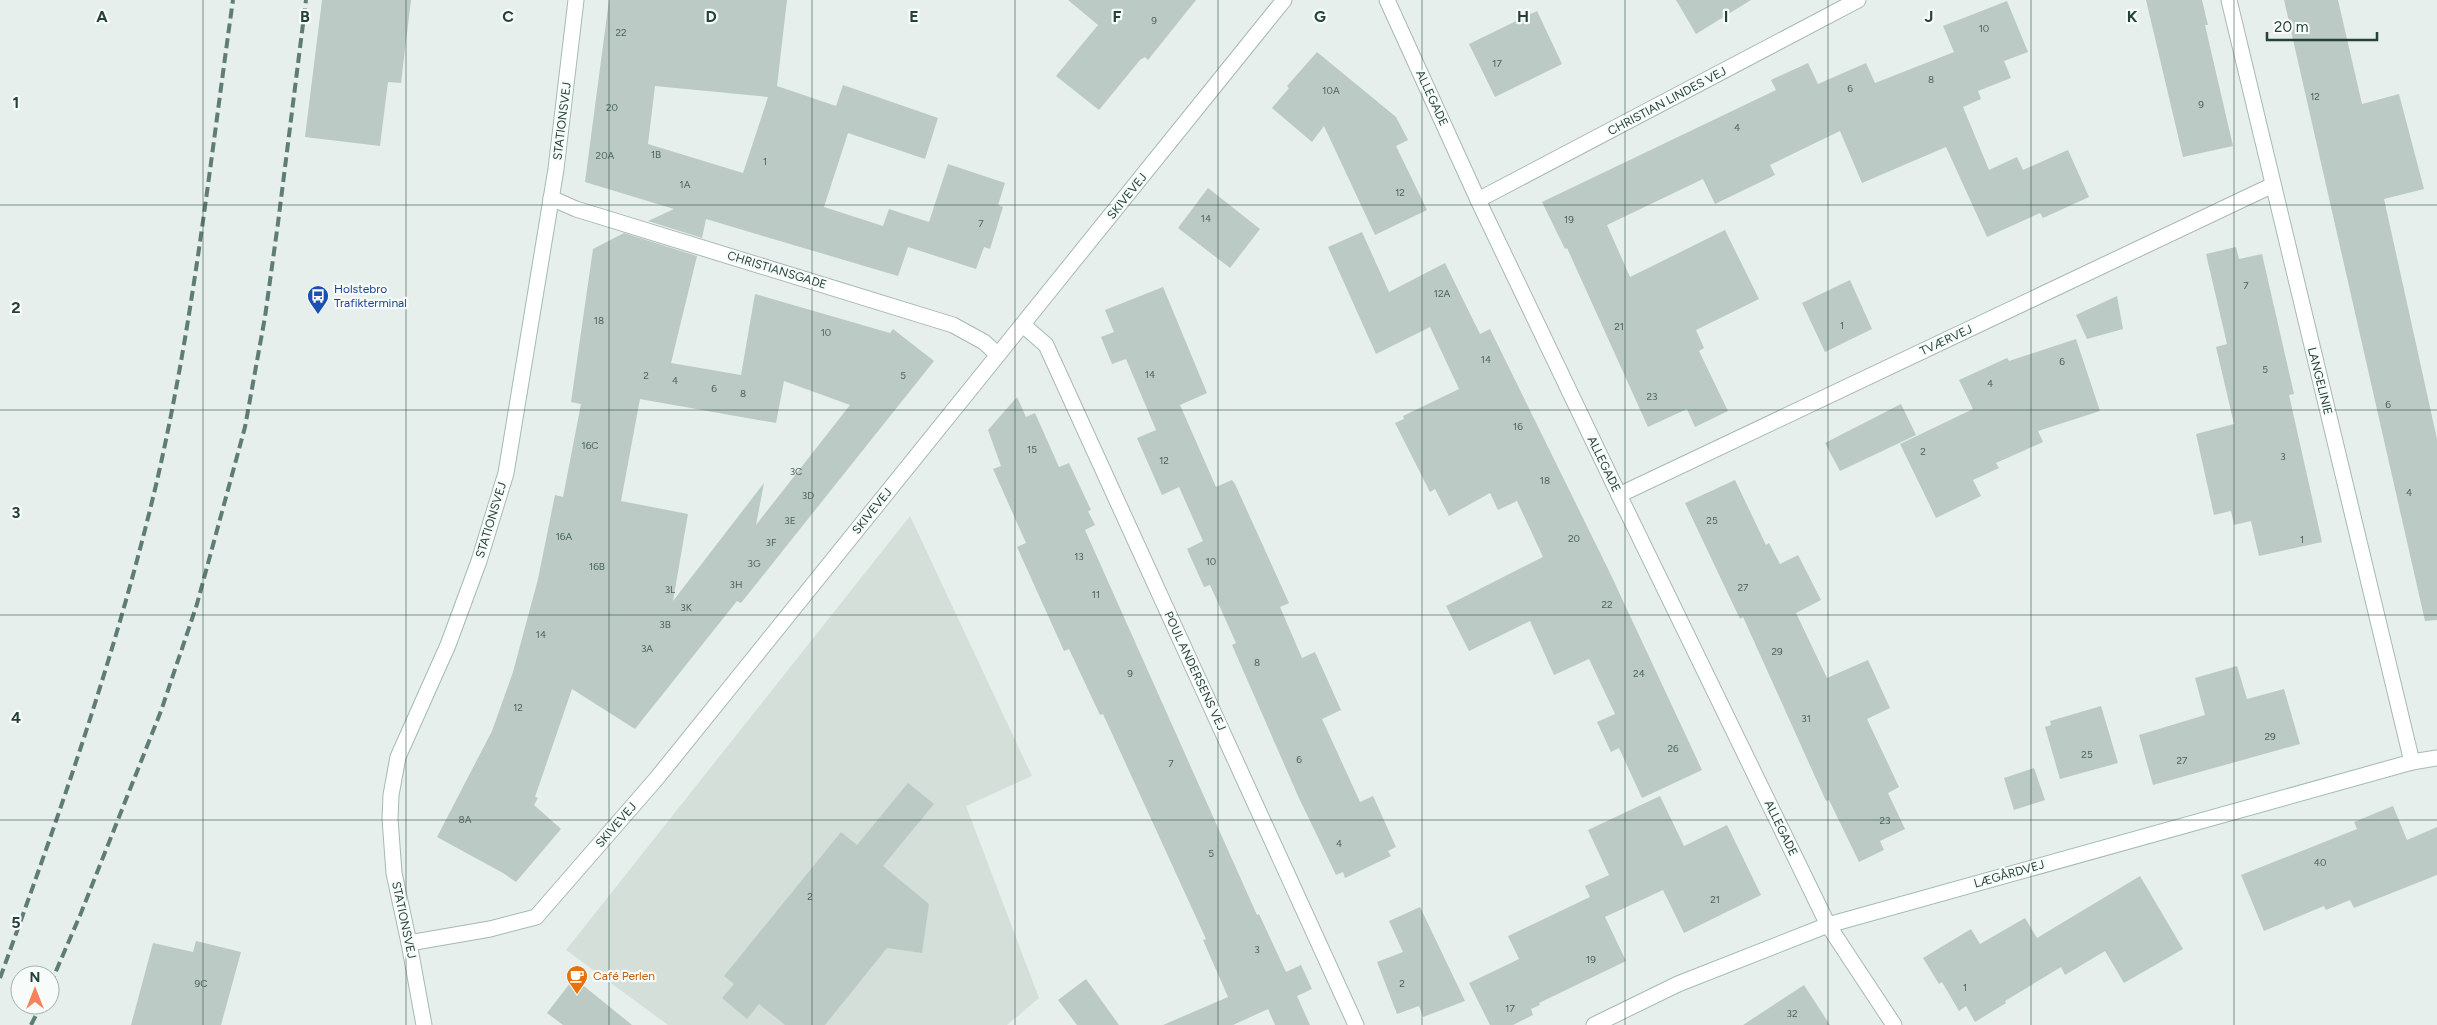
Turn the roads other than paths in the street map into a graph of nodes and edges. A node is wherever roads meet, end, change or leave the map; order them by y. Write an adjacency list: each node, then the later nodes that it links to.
1 (576, 0): 7 (street, STATIONSVEJ)
2 (1284, 0): 9 (street, SKIVEVEJ)
3 (1387, 0): 8 (street, ALLEGADE)
4 (1856, 0): 8 (street, CHRISTIAN LINDES VEJ)
5 (2229, 0): 6 (street, LANGELINIE)
6 (2272, 185): 11 (street, TVÆRVEJ); 13 (street, LANGELINIE)
7 (551, 198): 10 (street, CHRISTIANSGADE); 15 (street, STATIONSVEJ)
8 (1478, 200): 11 (street, ALLEGADE)
9 (1023, 325): 10 (street, SKIVEVEJ); 17 (street, POUL ANDERSENS VEJ)
10 (997, 354): 15 (street, SKIVEVEJ)
11 (1619, 495): 14 (street, ALLEGADE)
12 (2437, 758): 13 (street, LÆGÅRDVEJ)
13 (2412, 762): 14 (street, LÆGÅRDVEJ)
14 (1828, 925): 18 (street, LÆGÅRDVEJ); 19 (street, ALLEGADE)
15 (409, 943): 16 (street, STATIONSVEJ)
16 (424, 1025)
17 (1356, 1025)
18 (1594, 1025)
19 (1894, 1025)

